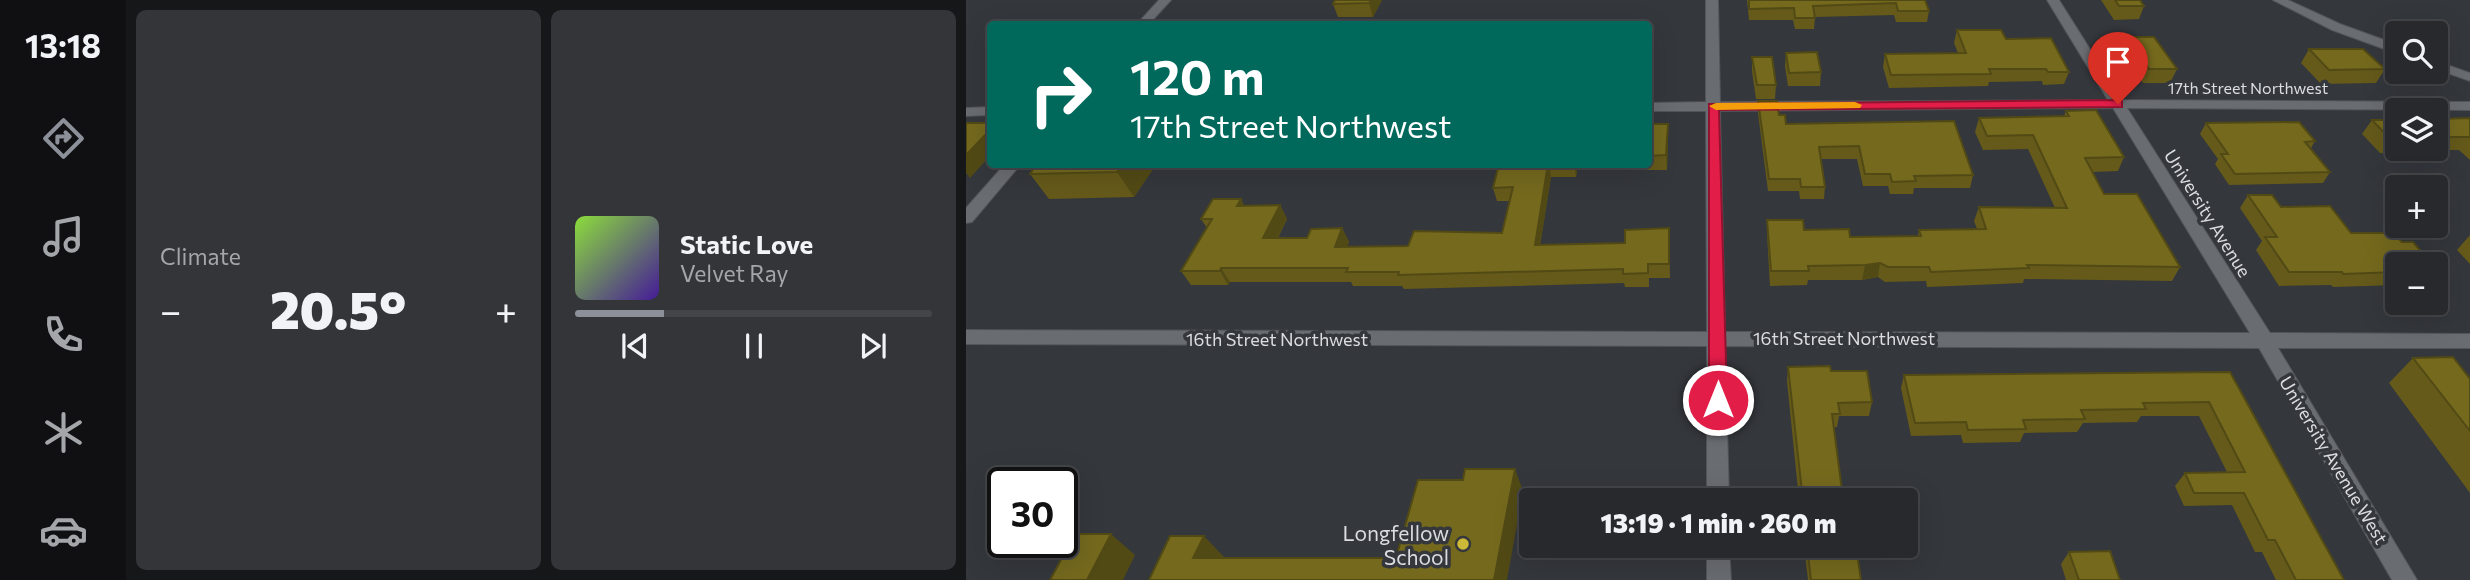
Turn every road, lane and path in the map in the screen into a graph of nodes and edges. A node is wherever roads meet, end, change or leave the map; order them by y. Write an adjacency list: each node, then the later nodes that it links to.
1 (1165, 0): 5 (street)
2 (1712, 0): 10 (street)
3 (2053, 0): 9 (street, University Avenue)
4 (2279, 0): 6 (street)
5 (1146, 21)
6 (2385, 45)
7 (2448, 70): 8 (street)
8 (2470, 78)
9 (2118, 104): 10 (street, 17th Street Northwest); 11 (street, 17th Street Northwest); 19 (street, University Avenue)
10 (1713, 106): 12 (street, 17th Street Northwest); 18 (street)
11 (2470, 106)
12 (1652, 107)
13 (987, 111): 14 (street)
14 (966, 112)
15 (1010, 168): 16 (street)
16 (966, 218)
17 (966, 337): 18 (street, 16th Street Northwest)
18 (1718, 338): 19 (street, 16th Street Northwest); 21 (street)
19 (2264, 340): 20 (street, 16th Street Northwest); 24 (street, University Avenue West)
20 (2470, 341)
21 (1718, 488)
22 (1718, 558): 23 (street)
23 (1718, 580)
24 (2405, 580)

